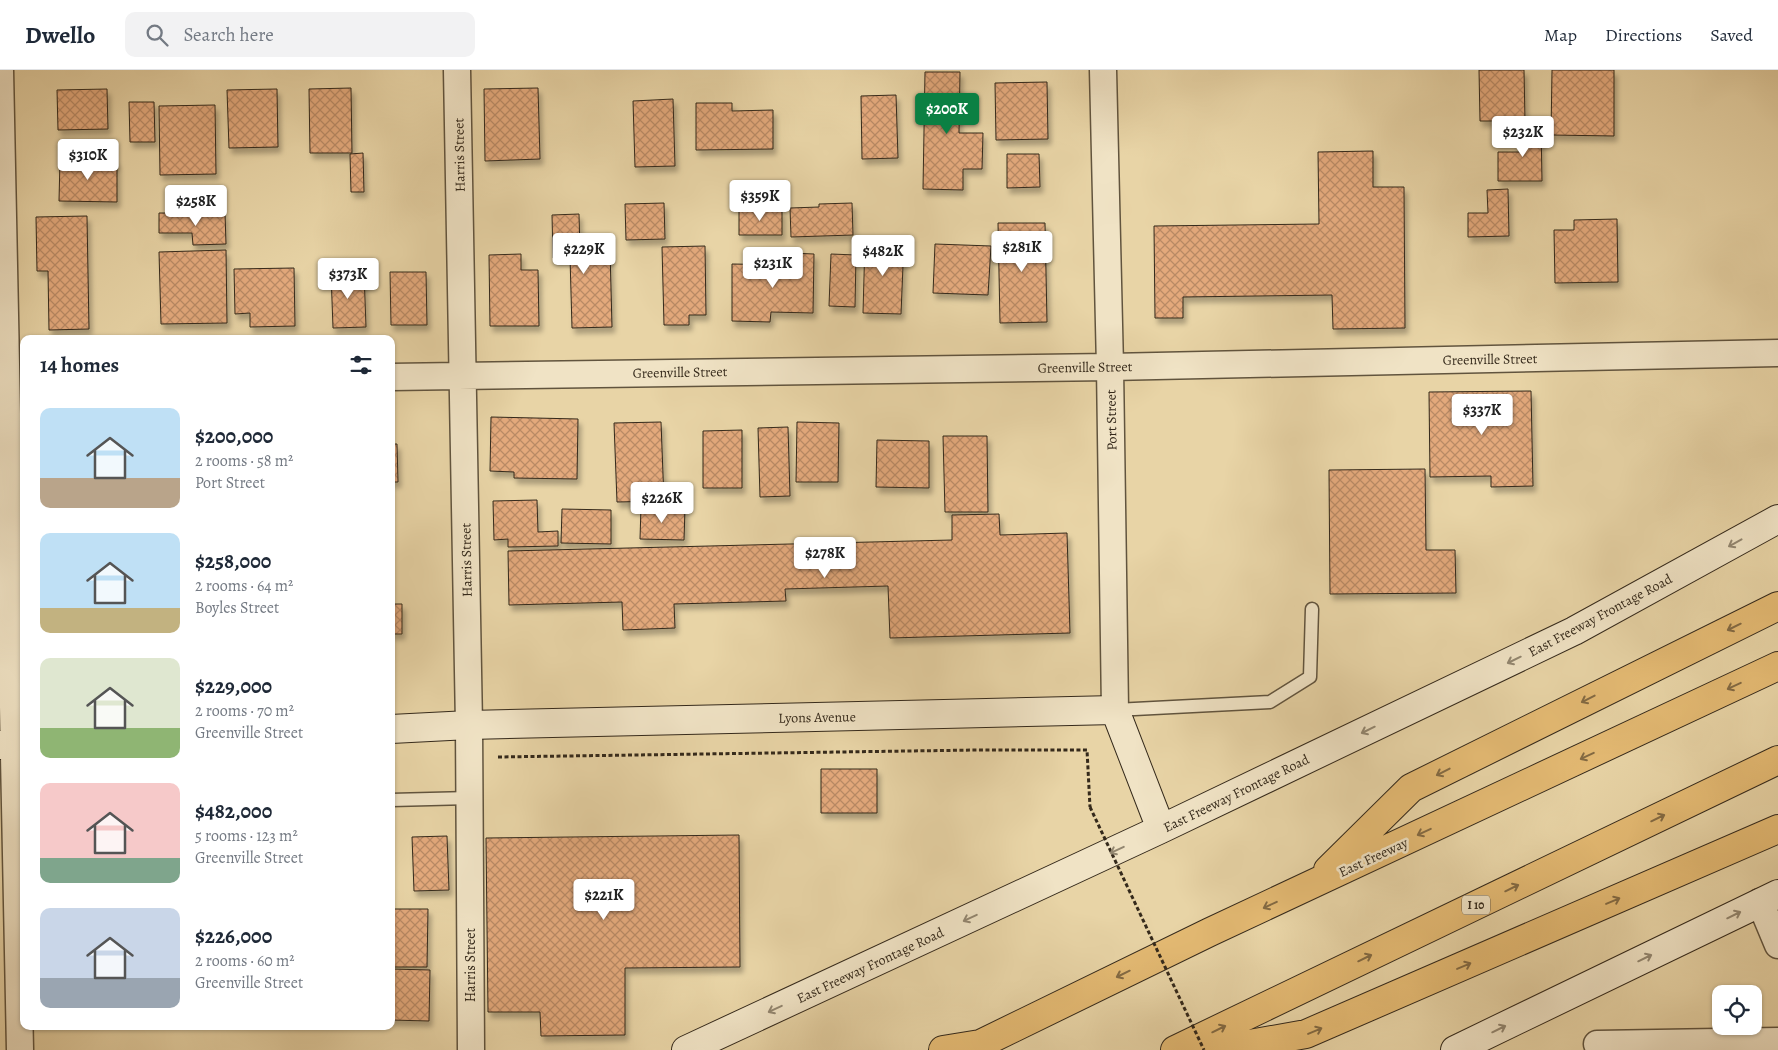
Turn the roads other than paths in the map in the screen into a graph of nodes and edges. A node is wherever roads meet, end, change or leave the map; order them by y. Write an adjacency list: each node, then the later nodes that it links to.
1 (0, 70): 8 (street)
2 (457, 70): 6 (street, Harris Street)
3 (1103, 70): 5 (street, Port Street)
4 (1778, 353): 5 (street, Greenville Street)
5 (1110, 367): 6 (street, Greenville Street); 13 (street, Port Street)
6 (463, 375): 7 (street, Greenville Street); 14 (street, Harris Street)
7 (395, 377)
8 (10, 388): 16 (street)
9 (1778, 519): 20 (main road, East Freeway Frontage Road, one-way to 20)
10 (1778, 606): 22 (highway, one-way to 22)
11 (1312, 609): 13 (lane)
12 (1778, 666): 22 (highway, East Freeway, one-way to 22)
13 (1115, 710): 14 (main road, Lyons Avenue); 20 (main road)
14 (469, 725): 15 (main road, Lyons Avenue); 18 (street, Harris Street)
15 (395, 729)
16 (13, 745): 28 (street)
17 (1778, 760): 32 (highway, I 10, one-way to 17)
18 (470, 798): 19 (lane); 29 (street, Harris Street)
19 (395, 800)
20 (1161, 829): 30 (main road, East Freeway Frontage Road, one-way to 30)
21 (1778, 830): 33 (highway, one-way to 21)
22 (1314, 884): 27 (highway, East Freeway, one-way to 27)
23 (1769, 898): 24 (street); 34 (main road, one-way to 23)
24 (1778, 945)
25 (1778, 1041): 26 (street)
26 (1597, 1044)
27 (974, 1047): 31 (highway, East Freeway)
28 (20, 1050)
29 (471, 1050)
30 (686, 1050)
31 (943, 1050)
32 (1175, 1050)
33 (1216, 1050)
34 (1455, 1050)

